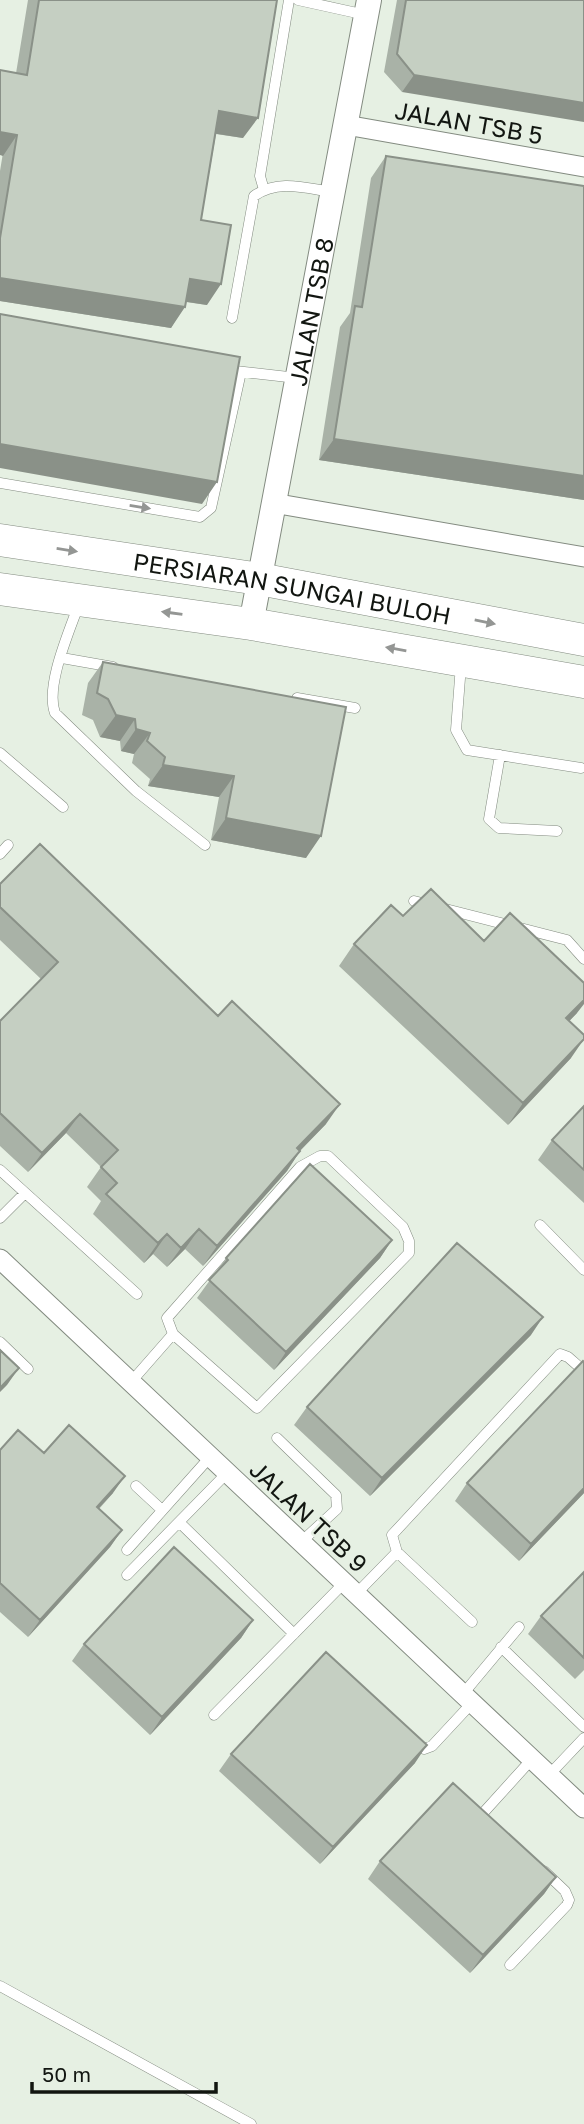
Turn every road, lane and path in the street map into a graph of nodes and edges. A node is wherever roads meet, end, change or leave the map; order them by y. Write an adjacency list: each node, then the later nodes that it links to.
1 (289, 0): 6 (lane)
2 (298, 0): 3 (lane)
3 (368, 7): 4 (street, JALAN TSB 8)
4 (345, 125): 5 (street, JALAN TSB 5); 7 (street, JALAN TSB 8)
5 (584, 167)
6 (264, 190): 7 (lane); 8 (lane)
7 (332, 192): 11 (street, JALAN TSB 8)
8 (232, 318)
9 (228, 370): 10 (lane)
10 (242, 372): 11 (lane); 12 (lane, one-way to 10)
11 (297, 378): 13 (street, JALAN TSB 8)
12 (0, 484)
13 (273, 503): 15 (street); 16 (street, JALAN TSB 8)
14 (0, 540): 16 (main road, PERSIARAN SUNGAI BULOH, one-way to 16)
15 (584, 557)
16 (259, 579): 19 (street, JALAN TSB 8); 20 (main road, PERSIARAN SUNGAI BULOH, one-way to 20)
17 (0, 589): 18 (main road, PERSIARAN SUNGAI BULOH)
18 (80, 600): 19 (main road, PERSIARAN SUNGAI BULOH, one-way to 18); 21 (lane)
19 (251, 624): 22 (main road, PERSIARAN SUNGAI BULOH, one-way to 19)
20 (584, 640)
21 (62, 658): 23 (lane); 33 (lane)
22 (461, 661): 24 (main road, PERSIARAN SUNGAI BULOH); 28 (lane)
23 (128, 669)
24 (584, 682)
25 (288, 696): 26 (lane)
26 (355, 708)
27 (0, 753): 30 (lane)
28 (499, 755): 29 (lane); 31 (lane)
29 (581, 768)
30 (63, 807)
31 (557, 831)
32 (8, 845): 34 (lane)
33 (205, 845)
34 (0, 854)
35 (414, 901): 36 (lane)
36 (584, 959)
37 (0, 1170): 38 (lane)
38 (24, 1194): 39 (lane); 43 (lane)
39 (0, 1218)
40 (540, 1225): 42 (lane)
41 (0, 1259): 48 (street, JALAN TSB 9)
42 (584, 1270)
43 (138, 1294)
44 (173, 1334): 44 (lane); 48 (lane)
45 (0, 1342): 46 (lane)
46 (28, 1369)
47 (584, 1371): 57 (lane)
48 (131, 1382): 50 (street, JALAN TSB 9)
49 (277, 1438): 55 (lane)
50 (210, 1457): 51 (street, JALAN TSB 9); 53 (lane)
51 (227, 1473): 54 (lane); 55 (street, JALAN TSB 9)
52 (136, 1486): 53 (lane)
53 (163, 1510): 56 (lane)
54 (178, 1522): 58 (lane); 62 (lane)
55 (300, 1542): 59 (street, JALAN TSB 9)
56 (127, 1550)
57 (397, 1552): 59 (lane); 60 (lane)
58 (127, 1575)
59 (350, 1588): 62 (lane); 64 (street, JALAN TSB 9)
60 (471, 1622)
61 (519, 1627): 63 (lane)
62 (294, 1634): 65 (lane)
63 (501, 1647): 64 (lane); 66 (lane)
64 (467, 1699): 67 (lane); 69 (street, JALAN TSB 9)
65 (214, 1715)
66 (584, 1727)
67 (408, 1737)
68 (584, 1738): 70 (lane)
69 (532, 1759): 70 (street, JALAN TSB 9); 73 (lane)
70 (549, 1775): 72 (street, JALAN TSB 9)
71 (475, 1803): 73 (lane)
72 (584, 1808)
73 (484, 1812): 74 (lane)
74 (493, 1821)
75 (538, 1865): 76 (lane)
76 (510, 1965)
77 (0, 1986): 78 (lane)
78 (251, 2124)

